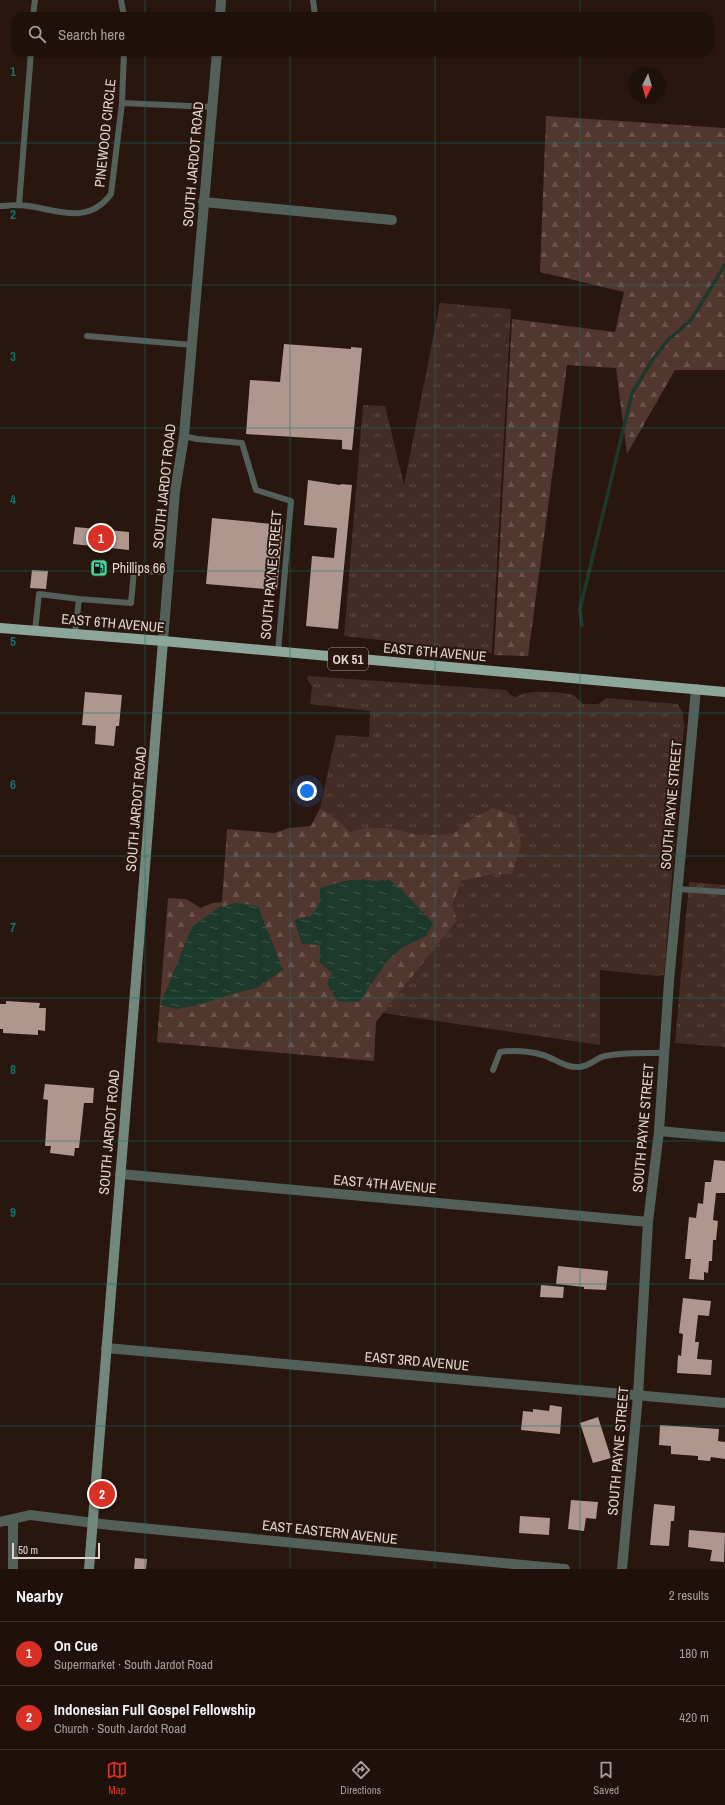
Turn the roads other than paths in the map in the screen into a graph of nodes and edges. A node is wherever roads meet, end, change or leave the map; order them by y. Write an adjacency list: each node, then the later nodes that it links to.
1 (34, 0): 5 (lane)
2 (121, 0): 6 (lane)
3 (222, 0): 7 (street)
4 (313, 0): 8 (lane)
5 (33, 12)
6 (123, 12)
7 (220, 12)
8 (315, 12)
9 (31, 56): 15 (lane)
10 (124, 56): 12 (lane, PINEWOOD CIRCLE)
11 (217, 56): 13 (street, SOUTH JARDOT ROAD)
12 (122, 103): 13 (lane); 15 (lane, PINEWOOD CIRCLE)
13 (212, 107): 14 (street, SOUTH JARDOT ROAD)
14 (203, 202): 17 (street); 19 (street, SOUTH JARDOT ROAD)
15 (19, 205): 16 (lane, PINEWOOD CIRCLE)
16 (0, 206)
17 (392, 220)
18 (87, 336): 19 (lane)
19 (192, 345): 20 (street, SOUTH JARDOT ROAD)
20 (184, 436): 21 (street, SOUTH JARDOT ROAD); 27 (lane, SOUTH PAYNE STREET)
21 (169, 572): 22 (lane); 26 (street, SOUTH JARDOT ROAD)
22 (79, 599): 24 (lane); 25 (lane)
23 (0, 628): 24 (main road, EAST 6TH AVENUE / OK 51)
24 (35, 631): 25 (main road, EAST 6TH AVENUE / OK 51)
25 (75, 634): 26 (main road, EAST 6TH AVENUE / OK 51)
26 (163, 641): 27 (main road, EAST 6TH AVENUE / OK 51); 36 (main road, SOUTH JARDOT ROAD)
27 (278, 652): 28 (main road, EAST 6TH AVENUE / OK 51)
28 (696, 689): 29 (main road, EAST 6TH AVENUE / OK 51); 30 (street, SOUTH PAYNE STREET)
29 (725, 692)
30 (677, 890): 31 (lane); 32 (street, SOUTH PAYNE STREET)
31 (725, 892)
32 (663, 1053): 33 (lane); 34 (street, SOUTH PAYNE STREET)
33 (493, 1070)
34 (659, 1131): 35 (street); 37 (street, SOUTH PAYNE STREET)
35 (725, 1137)
36 (120, 1174): 37 (street, EAST 4TH AVENUE); 38 (main road, SOUTH JARDOT ROAD)
37 (648, 1222): 39 (street, SOUTH PAYNE STREET)
38 (106, 1348): 39 (street, EAST 3RD AVENUE); 43 (main road, SOUTH JARDOT ROAD)
39 (638, 1395): 40 (street, EAST 3RD AVENUE); 47 (street, SOUTH PAYNE STREET)
40 (725, 1404)
41 (13, 1519): 42 (street, EAST EASTERN AVENUE); 43 (street, EAST EASTERN AVENUE); 44 (street)
42 (0, 1522)
43 (92, 1522): 45 (main road, SOUTH JARDOT ROAD); 46 (street, EAST EASTERN AVENUE)
44 (13, 1569)
45 (88, 1569)
46 (565, 1569)
47 (622, 1569)

